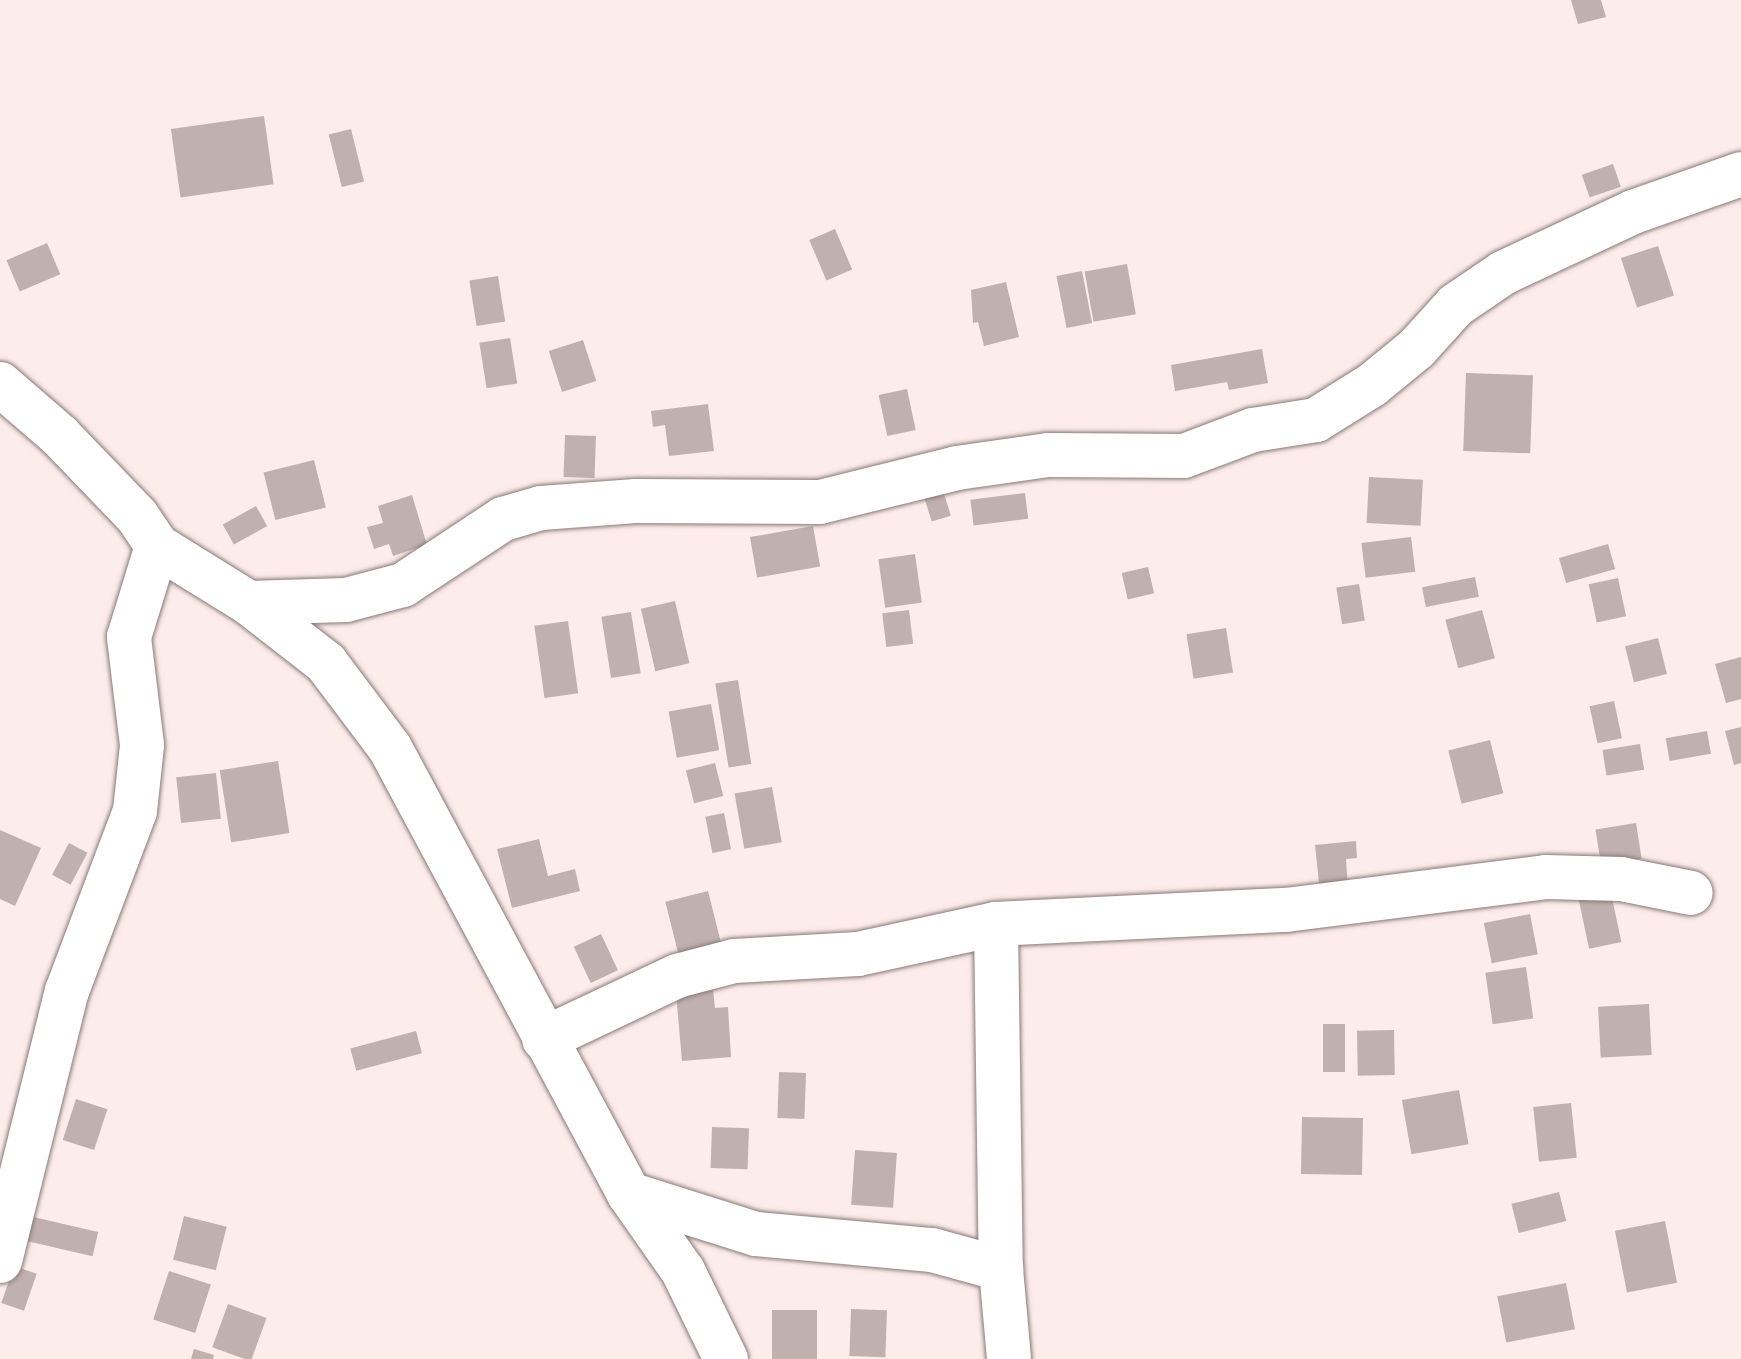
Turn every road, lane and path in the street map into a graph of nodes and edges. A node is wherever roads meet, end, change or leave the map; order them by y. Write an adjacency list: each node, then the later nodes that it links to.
1 (1741, 174): 4 (street)
2 (0, 384): 3 (street)
3 (157, 546): 4 (street); 9 (street)
4 (249, 603): 7 (street)
5 (1691, 893): 6 (street)
6 (996, 924): 7 (street); 10 (street)
7 (544, 1039): 8 (street)
8 (629, 1194): 10 (street); 11 (street)
9 (0, 1261)
10 (1001, 1269): 12 (street)
11 (726, 1359)
12 (1009, 1359)

